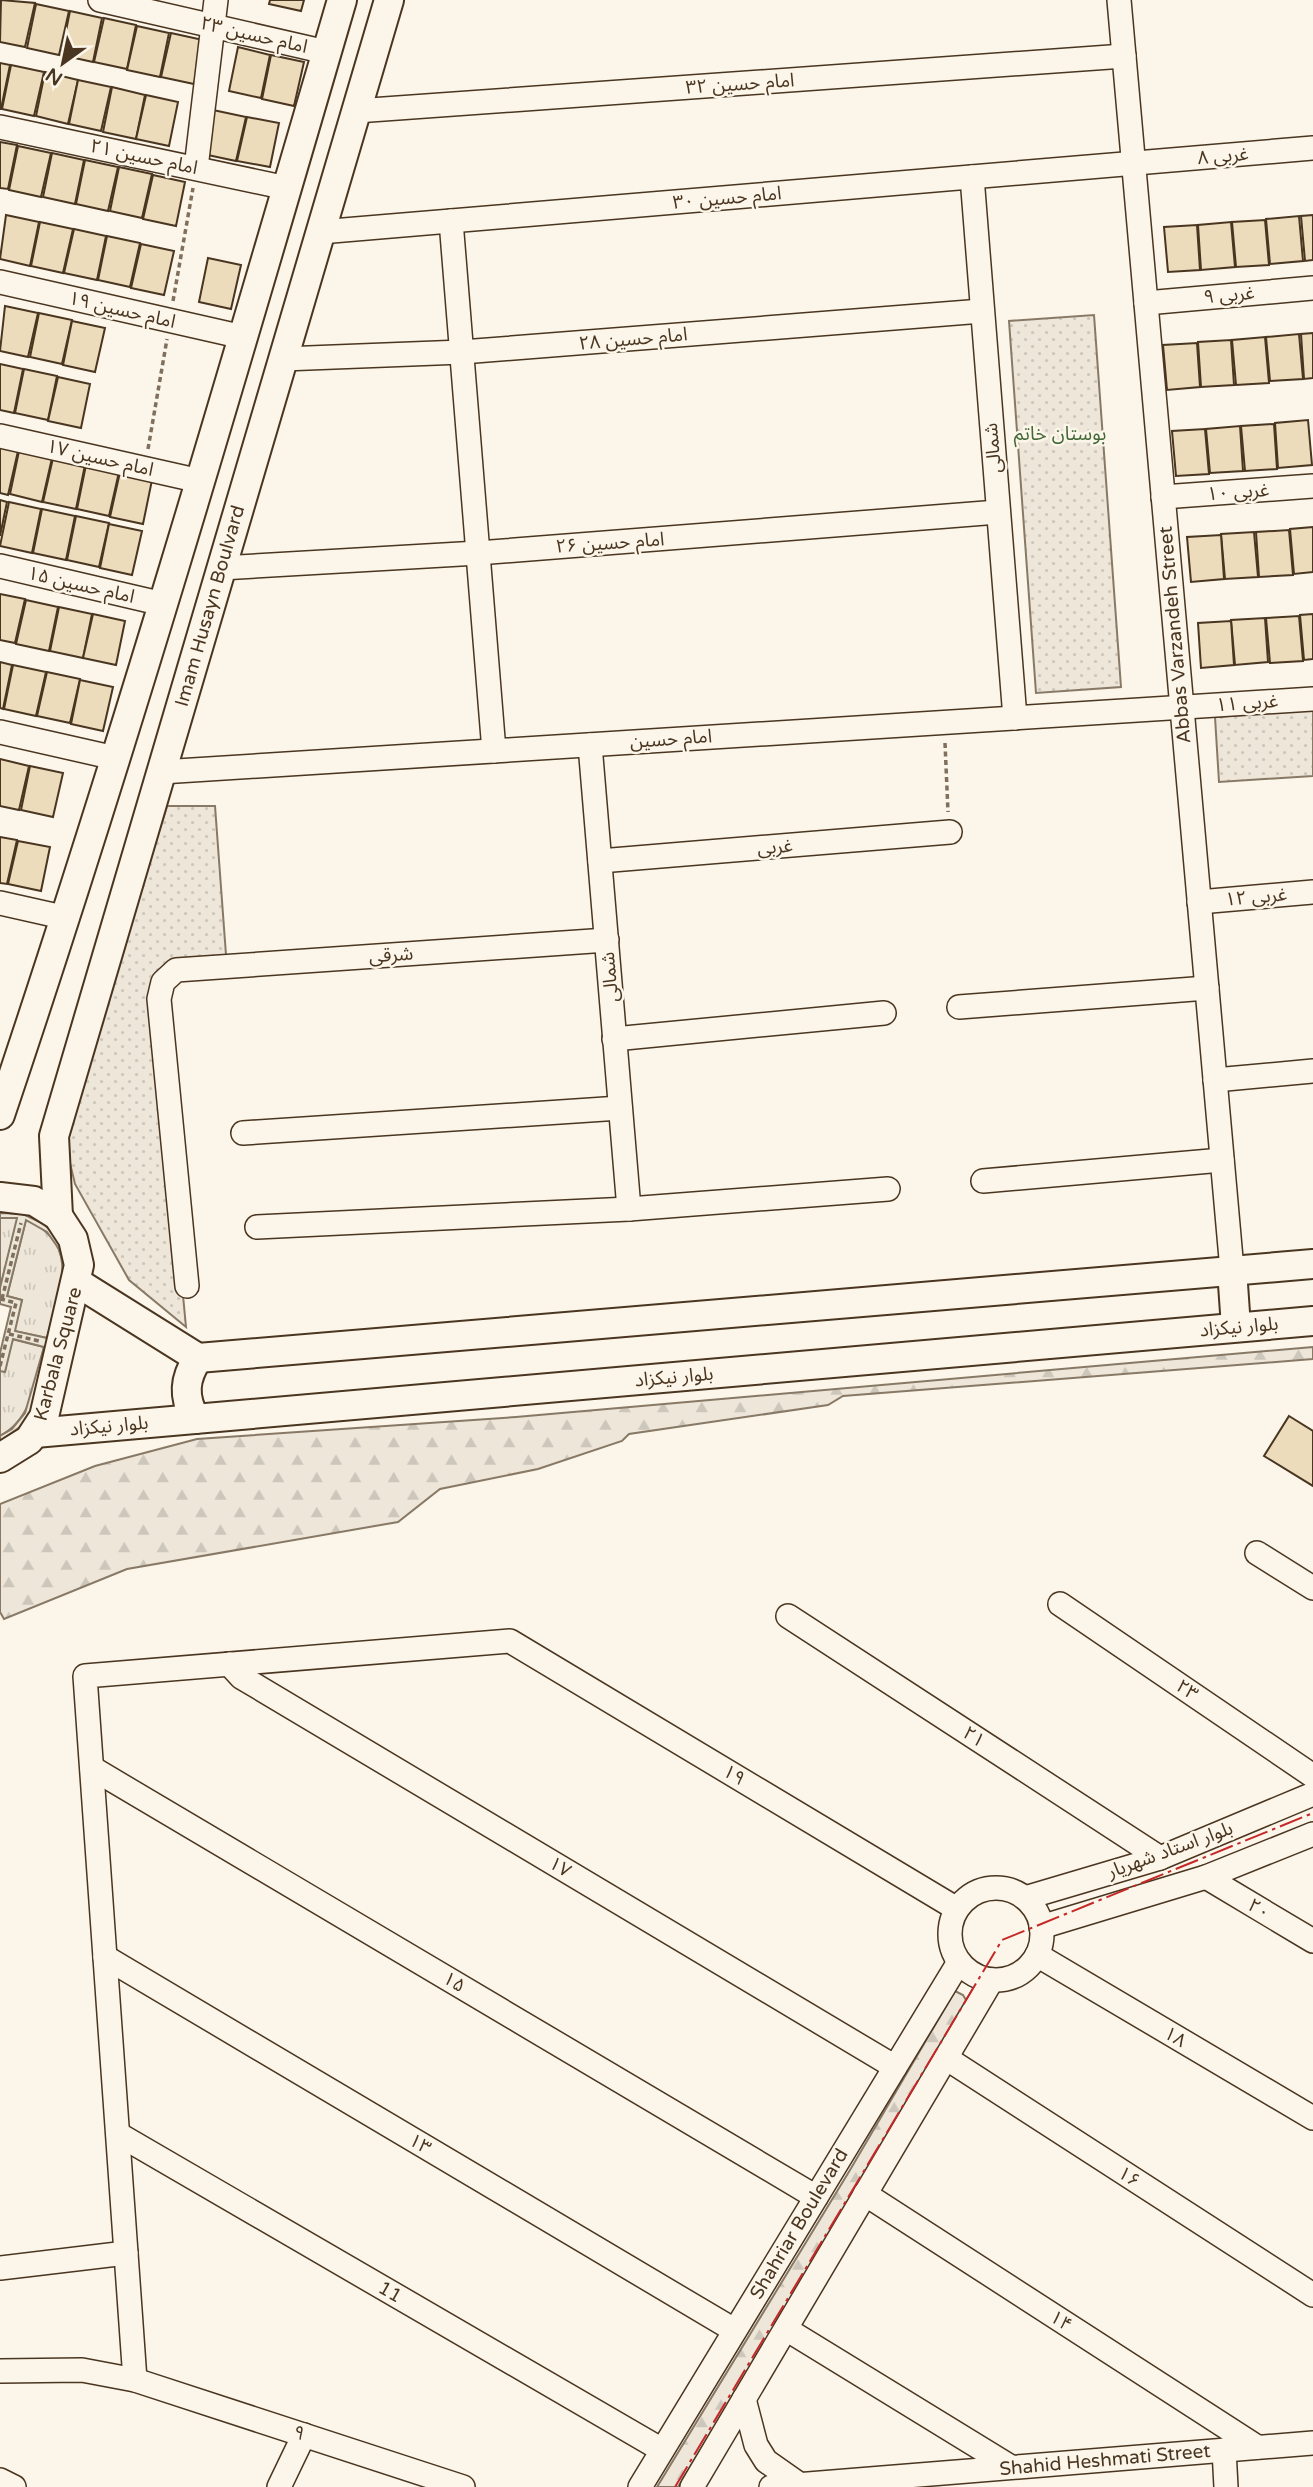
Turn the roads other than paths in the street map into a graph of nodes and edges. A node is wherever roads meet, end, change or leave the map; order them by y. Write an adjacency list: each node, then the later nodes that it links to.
1 (100, 0): 6 (street, امام حسین ۲۳)
2 (216, 0): 6 (street)
3 (342, 0): 7 (main road)
4 (388, 0): 9 (main road, Imam Husayn Boulvard)
5 (1119, 0): 8 (street, Abbas Varzandeh Street)
6 (214, 26): 7 (street, امام حسین ۲۳); 13 (street)
7 (326, 52): 15 (main road)
8 (1124, 56): 9 (street, امام حسین ۳۲); 12 (street, Abbas Varzandeh Street)
9 (356, 111): 17 (main road, Imam Husayn Boulvard)
10 (0, 127): 13 (street, امام حسین ۲۱)
11 (1313, 148): 12 (street, غربی ۸)
12 (1133, 164): 14 (street, امام حسین ۳۰); 20 (street, Abbas Varzandeh Street)
13 (196, 168): 15 (street, امام حسین ۲۱)
14 (972, 177): 16 (street, امام حسین ۳۰); 21 (street, شمالی)
15 (287, 188): 22 (main road)
16 (451, 221): 17 (street, امام حسین ۳۰); 23 (street)
17 (320, 232): 24 (main road, Imam Husayn Boulvard)
18 (0, 282): 22 (street, امام حسین ۱۹)
19 (1313, 288): 20 (street, غربی ۹)
20 (1146, 303): 28 (street, Abbas Varzandeh Street)
21 (982, 311): 23 (street, امام حسین ۲۸); 29 (street, شمالی)
22 (243, 337): 26 (main road)
23 (461, 352): 24 (street, امام حسین ۲۸); 30 (street)
24 (283, 359): 32 (main road, Imam Husayn Boulvard)
25 (0, 436): 26 (street, امام حسین ۱۷)
26 (200, 481): 33 (main road)
27 (1313, 486): 28 (street, غربی ۱۰)
28 (1163, 497): 35 (street, Abbas Varzandeh Street)
29 (998, 513): 30 (street, امام حسین ۲۶); 36 (street, شمالی)
30 (478, 553): 32 (street, امام حسین ۲۶); 39 (street)
31 (0, 566): 33 (street, امام حسین ۱۵)
32 (221, 568): 41 (main road, Imam Husayn Boulvard)
33 (163, 604): 40 (main road)
34 (1313, 699): 35 (street, غربی ۱۱)
35 (1182, 708): 36 (street, امام حسین); 45 (street, Abbas Varzandeh Street)
36 (1014, 718): 38 (street, امام حسین)
37 (0, 732): 40 (street)
38 (590, 744): 39 (street, امام حسین); 43 (street, شمالی)
39 (494, 751): 41 (street, امام حسین)
40 (115, 758): 41 (main road); 47 (main road)
41 (161, 772): 63 (main road, Imam Husayn Boulvard)
42 (950, 832): 43 (street, غربی)
43 (600, 862): 48 (street, شمالی)
44 (1313, 892): 45 (street, غربی ۱۲)
45 (1199, 902): 49 (street, Abbas Varzandeh Street)
46 (0, 903): 47 (street)
47 (67, 918): 55 (main road)
48 (607, 940): 52 (street, شمالی); 68 (street, شرقی)
49 (1207, 988): 50 (street); 54 (street, Abbas Varzandeh Street)
50 (960, 1007)
51 (884, 1013): 52 (street)
52 (614, 1039): 56 (street, شمالی)
53 (1313, 1071): 54 (street)
54 (1215, 1080): 58 (street, Abbas Varzandeh Street)
55 (3, 1098)
56 (620, 1108): 57 (street); 62 (street, شمالی)
57 (243, 1133)
58 (1222, 1160): 59 (street); 66 (street, Abbas Varzandeh Street)
59 (983, 1181)
60 (888, 1189): 62 (street)
61 (13, 1198): 63 (main road)
62 (629, 1209): 64 (street)
63 (58, 1216): 67 (main road, Karbala Square)
64 (257, 1227)
65 (1313, 1264): 66 (main road)
66 (1232, 1270): 70 (main road); 71 (main road)
67 (78, 1283): 71 (main road); 73 (main road, Karbala Square)
68 (187, 1286)
69 (1313, 1321): 70 (main road, بلوار نیکزاد)
70 (1236, 1328): 72 (main road, بلوار نیکزاد)
71 (198, 1358): 72 (main road)
72 (195, 1419): 73 (main road, بلوار نیکزاد)
73 (35, 1433): 74 (main road, Karbala Square)
74 (0, 1458)
75 (1257, 1553): 76 (street)
76 (1313, 1588)
77 (1060, 1604): 81 (street, ۲۳)
78 (788, 1616): 84 (street, ۲۱)
79 (229, 1664): 80 (street); 87 (street, ۱۹); 95 (street, ۱۷)
80 (92, 1768): 91 (street); 99 (street, ۱۵)
81 (1313, 1776)
82 (1313, 1794): 84 (street, بلوار استاد شهریار)
83 (1313, 1834): 85 (street, بلوار استاد شهریار)
84 (1160, 1858): 86 (street, بلوار استاد شهریار)
85 (1206, 1877): 88 (street, بلوار استاد شهریار); 89 (street, ۲۰)
86 (1025, 1898): 87 (street); 88 (street)
87 (957, 1909): 92 (street)
88 (1041, 1927): 90 (street)
89 (1313, 1941)
90 (1037, 1955): 93 (street); 96 (street, ۱۸)
91 (105, 1957): 97 (street); 104 (street, ۱۳)
92 (959, 1962): 93 (street); 95 (street, Shahriar Boulevard)
93 (992, 1980): 94 (street)
94 (946, 2058): 98 (street); 102 (street, ۱۶)
95 (895, 2067): 99 (street, Shahriar Boulevard)
96 (1313, 2118)
97 (118, 2134): 100 (street); 111 (street, 11)
98 (865, 2194): 103 (street); 110 (street, ۱۴)
99 (816, 2197): 104 (street, Shahriar Boulevard)
100 (126, 2253): 101 (street); 106 (street)
101 (0, 2268)
102 (1313, 2295)
103 (786, 2329): 107 (street); 113 (street)
104 (734, 2330): 111 (street, Shahriar Boulevard)
105 (0, 2371): 106 (street, ۹)
106 (135, 2380): 108 (street, ۹)
107 (744, 2399): 115 (street); 120 (street)
108 (304, 2435): 117 (street); 118 (street, ۹)
109 (1313, 2443): 110 (street, Shahid Heshmati Street)
110 (1257, 2447): 112 (street, Shahid Heshmati Street)
111 (662, 2450): 119 (street, Shahriar Boulevard)
112 (1224, 2450): 113 (street, Shahid Heshmati Street); 122 (street)
113 (1011, 2467): 115 (street, Shahid Heshmati Street)
114 (0, 2480): 116 (street)
115 (802, 2486): 121 (street, Shahid Heshmati Street)
116 (14, 2487)
117 (279, 2487)
118 (463, 2487)
119 (640, 2487)
120 (692, 2487)
121 (771, 2487)
122 (1226, 2487)

